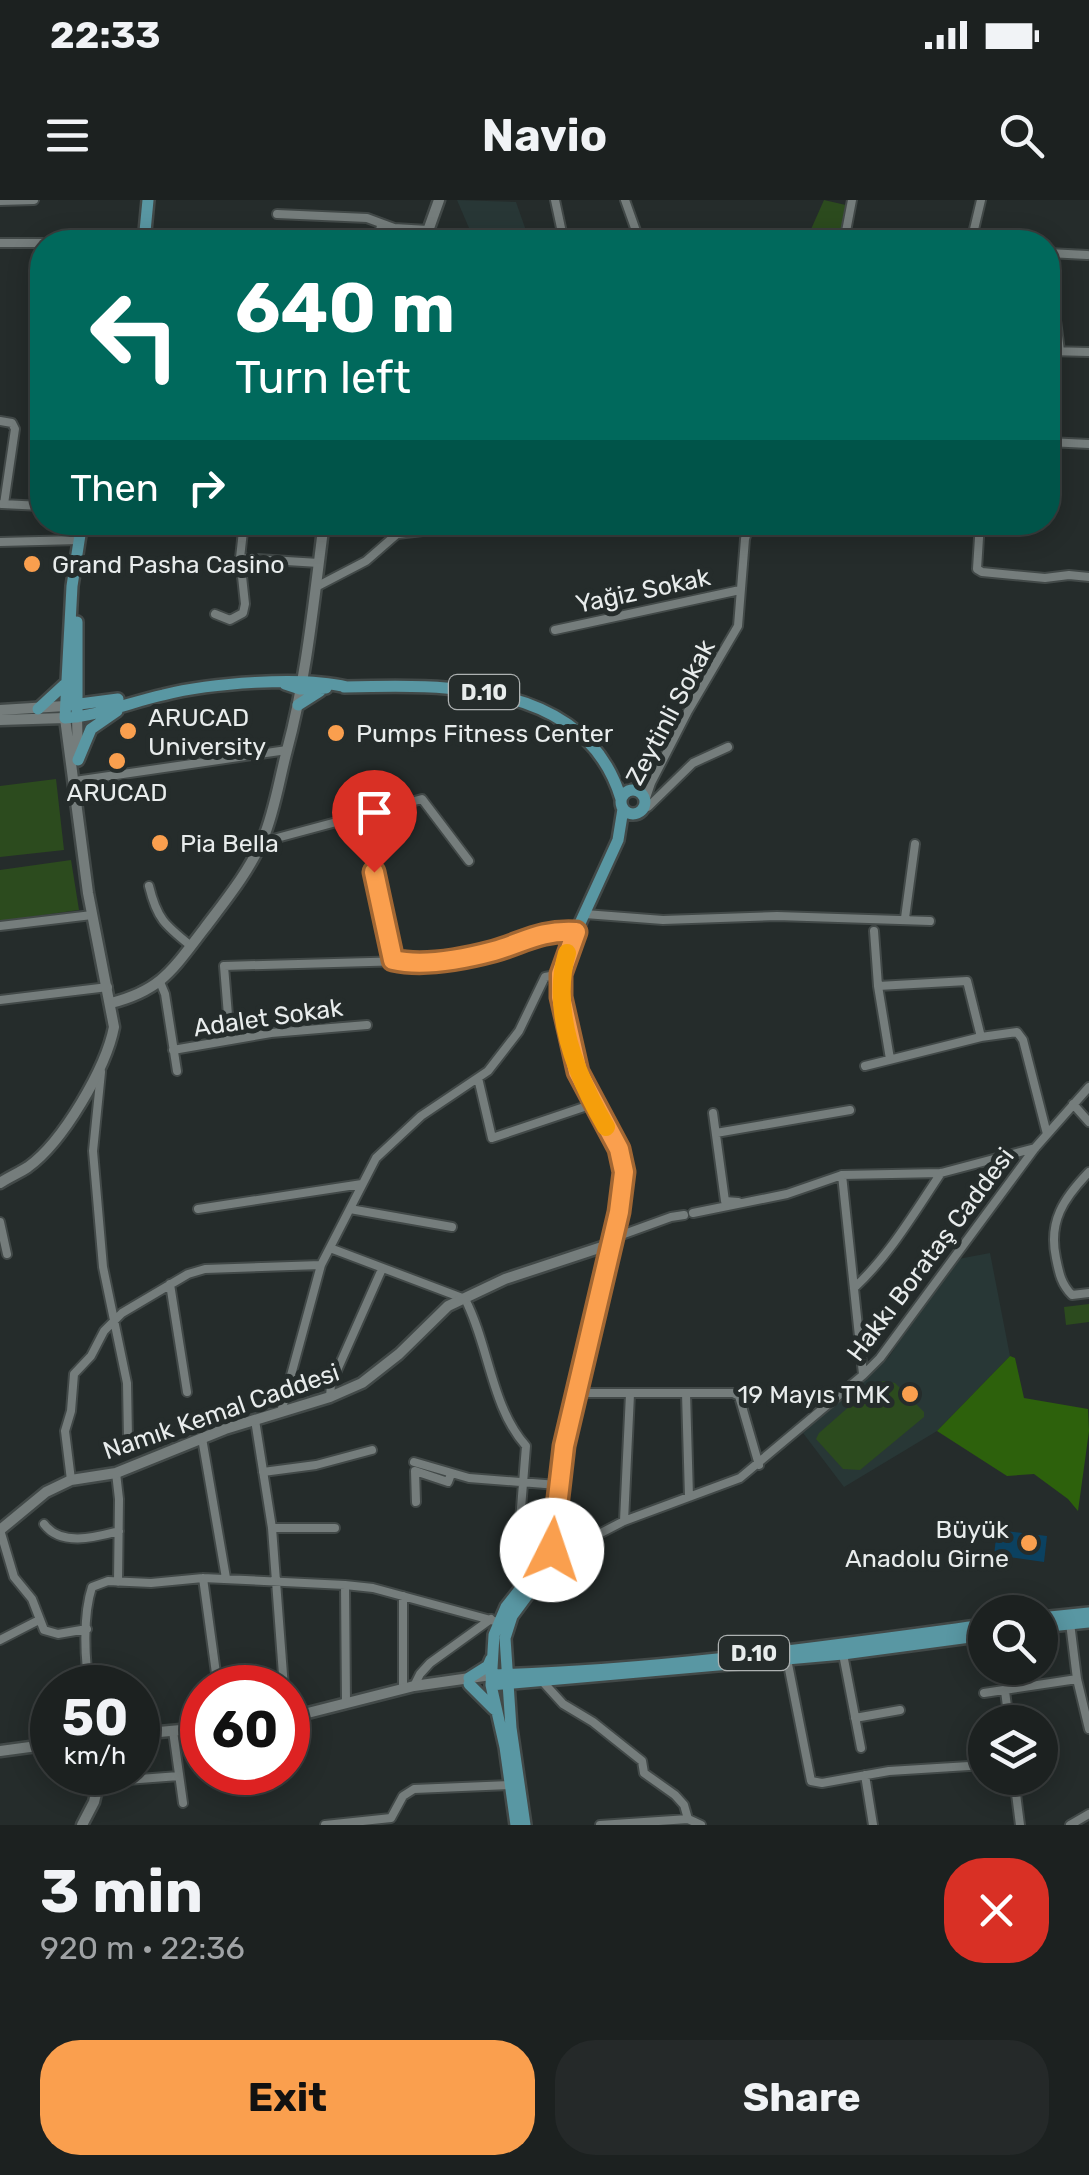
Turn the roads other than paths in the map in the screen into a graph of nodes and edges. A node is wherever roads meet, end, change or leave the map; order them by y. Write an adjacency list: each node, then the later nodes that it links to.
1 (34, 200): 8 (street)
2 (151, 200): 11 (main road)
3 (439, 200): 13 (street)
4 (555, 200): 14 (street)
5 (625, 200): 15 (street)
6 (852, 200): 16 (street)
7 (981, 200): 17 (street)
8 (0, 201)
9 (277, 214): 10 (street)
10 (380, 226): 12 (street); 13 (street)
11 (148, 230)
12 (379, 230)
13 (428, 230)
14 (561, 230)
15 (636, 230)
16 (846, 230)
17 (975, 230)
18 (0, 243): 19 (street)
19 (30, 243)
20 (1060, 254): 21 (street)
21 (1087, 255)
22 (1060, 351): 23 (street)
23 (1089, 352)
24 (0, 421): 27 (street)
25 (1060, 443): 26 (street)
26 (1089, 444)
27 (2, 504): 28 (street)
28 (30, 505)
29 (81, 535): 36 (main road)
30 (83, 535): 43 (main road)
31 (243, 535): 38 (street)
32 (322, 535): 39 (street)
33 (396, 535): 41 (street)
34 (748, 535): 42 (street, Zeytinli Sokak)
35 (979, 535): 40 (street)
36 (79, 540): 37 (street); 43 (main road)
37 (0, 542)
38 (240, 558): 39 (street); 44 (street)
39 (319, 563): 41 (street)
40 (1089, 577)
41 (315, 588): 48 (street)
42 (740, 590): 45 (street, Yağiz Sokak); 63 (street, Zeytinli Sokak)
43 (74, 602): 46 (main road); 47 (main road)
44 (214, 614)
45 (555, 630)
46 (77, 662): 51 (main road); 55 (main road)
47 (66, 681): 55 (main road); 56 (main road)
48 (301, 684): 49 (main road, D.10); 50 (main road, D.10); 53 (street)
49 (340, 687): 53 (main road); 60 (main road, D.10)
50 (166, 694): 51 (main road, D.10); 52 (main road, D.10)
51 (102, 702): 55 (main road, D.10)
52 (129, 703): 55 (main road, D.10); 61 (main road)
53 (298, 706): 59 (street)
54 (0, 710): 56 (street)
55 (71, 712): 56 (street); 61 (street)
56 (38, 714): 57 (street); 61 (street)
57 (0, 720)
58 (728, 747): 63 (street)
59 (288, 750): 62 (street); 65 (street)
60 (602, 756): 63 (main road, D.10); 64 (main road, D.10)
61 (75, 758): 62 (street)
62 (75, 782): 72 (street)
63 (640, 801): 64 (main road); 64 (main road); 67 (main road)
64 (622, 804): 67 (main road)
65 (262, 842): 68 (street); 78 (street)
66 (915, 844): 73 (street)
67 (613, 853): 71 (main road)
68 (469, 861)
69 (374, 872): 79 (street)
70 (149, 886): 78 (street)
71 (585, 914): 73 (street); 77 (main road)
72 (92, 915): 75 (street); 83 (street)
73 (905, 918): 74 (street)
74 (930, 921)
75 (0, 926)
76 (874, 931): 82 (street)
77 (576, 932): 79 (street); 80 (main road)
78 (192, 946): 81 (street)
79 (393, 960): 88 (street)
80 (561, 974): 94 (street); 96 (main road)
81 (160, 982): 85 (street); 89 (street, Adalet Sokak)
82 (878, 986): 87 (street); 90 (street)
83 (108, 988): 84 (street); 85 (street)
84 (0, 1000)
85 (111, 1004): 91 (street)
86 (367, 1025): 88 (street, Adalet Sokak)
87 (981, 1037): 90 (street); 102 (street)
88 (230, 1040): 89 (street, Adalet Sokak)
89 (173, 1050): 93 (street, Adalet Sokak)
90 (890, 1060): 92 (street)
91 (102, 1065): 107 (street); 123 (street)
92 (866, 1066)
93 (177, 1071)
94 (478, 1078): 96 (street); 108 (street)
95 (1089, 1087): 97 (street, Hakkı Borataş Caddesi)
96 (593, 1104): 114 (main road)
97 (1073, 1104): 100 (street); 102 (street, Hakkı Borataş Caddesi)
98 (850, 1110): 101 (street)
99 (712, 1113): 101 (street)
100 (1089, 1122)
101 (716, 1133): 109 (street)
102 (1047, 1134): 103 (street, Hakkı Borataş Caddesi)
103 (1036, 1148): 105 (street); 124 (street, Hakkı Borataş Caddesi)
104 (1089, 1172): 121 (street)
105 (941, 1174): 106 (street); 120 (street)
106 (842, 1175): 109 (street); 120 (street)
107 (0, 1182)
108 (362, 1184): 110 (street); 111 (street)
109 (747, 1204): 114 (street)
110 (198, 1209)
111 (350, 1209): 113 (street); 115 (street)
112 (0, 1222): 116 (street)
113 (452, 1227)
114 (612, 1241): 122 (street, Namık Kemal Caddesi); 127 (main road)
115 (330, 1248): 117 (street); 118 (street)
116 (8, 1254)
117 (322, 1265): 119 (street); 130 (street)
118 (382, 1269): 122 (street); 129 (street)
119 (170, 1284): 123 (street); 125 (street)
120 (854, 1288): 124 (street)
121 (1089, 1293)
122 (465, 1299): 129 (street, Namık Kemal Caddesi); 141 (street)
123 (115, 1323): 132 (street); 140 (street)
124 (862, 1376): 136 (street, Hakkı Borataş Caddesi)
125 (187, 1392)
126 (686, 1392): 128 (street); 136 (street); 143 (street)
127 (575, 1393): 128 (street); 142 (main road)
128 (630, 1394): 145 (street)
129 (330, 1397): 130 (street, Namık Kemal Caddesi)
130 (281, 1412): 131 (street, Namık Kemal Caddesi)
131 (255, 1420): 133 (street, Namık Kemal Caddesi); 137 (street)
132 (128, 1438)
133 (202, 1438): 138 (street, Namık Kemal Caddesi); 154 (street)
134 (372, 1450): 137 (street)
135 (414, 1462): 139 (street)
136 (759, 1465): 143 (street, Hakkı Borataş Caddesi)
137 (263, 1472): 147 (street)
138 (116, 1473): 140 (street, Namık Kemal Caddesi); 150 (street)
139 (451, 1474): 141 (street); 144 (street)
140 (71, 1480): 149 (street, Namık Kemal Caddesi)
141 (525, 1481): 142 (street); 152 (street)
142 (556, 1485): 152 (main road)
143 (689, 1497): 145 (street, Hakkı Borataş Caddesi)
144 (416, 1502)
145 (624, 1521): 151 (street, Hakkı Borataş Caddesi)
146 (44, 1524): 150 (street)
147 (272, 1528): 148 (street); 156 (street)
148 (335, 1528)
149 (0, 1530): 161 (street)
150 (119, 1531): 155 (street)
151 (581, 1542): 152 (street); 152 (street)
152 (546, 1563): 162 (main road); 170 (main road)
153 (203, 1578): 154 (street); 155 (street); 174 (street)
154 (226, 1578): 156 (street)
155 (118, 1582): 167 (street)
156 (278, 1582): 157 (street); 175 (street)
157 (345, 1585): 158 (street); 184 (street)
158 (402, 1596): 162 (street); 181 (street)
159 (1089, 1613): 160 (main road)
160 (1058, 1616)
161 (39, 1620): 167 (street); 169 (street)
162 (494, 1620): 170 (main road); 181 (street)
163 (1089, 1622): 164 (main road)
164 (1070, 1624): 165 (main road); 177 (street)
165 (1058, 1626)
166 (968, 1628): 176 (main road, D.10)
167 (88, 1630): 173 (street)
168 (968, 1637): 171 (main road, D.10)
169 (0, 1640)
170 (498, 1654): 176 (main road); 178 (main road); 179 (main road)
171 (843, 1654): 172 (main road, D.10); 189 (street)
172 (788, 1659): 180 (main road, D.10); 198 (street)
173 (85, 1665)
174 (215, 1665)
175 (283, 1665)
176 (512, 1679): 178 (main road, D.10); 180 (main road, D.10); 187 (main road)
177 (1077, 1679): 182 (street); 190 (street)
178 (491, 1680): 179 (street); 187 (main road)
179 (469, 1681): 181 (street); 187 (main road)
180 (544, 1682): 206 (street)
181 (409, 1688): 184 (street)
182 (1005, 1691): 183 (street); 185 (street)
183 (984, 1693)
184 (346, 1703): 188 (street)
185 (1006, 1705)
186 (900, 1710): 189 (street)
187 (503, 1711): 201 (main road); 211 (main road)
188 (310, 1712)
189 (855, 1718): 195 (street)
190 (1089, 1729)
191 (180, 1730): 192 (street)
192 (173, 1731): 193 (street); 200 (street)
193 (160, 1732)
194 (30, 1747): 196 (street)
195 (861, 1748)
196 (0, 1751)
197 (968, 1766): 198 (street)
198 (865, 1775): 214 (street)
199 (160, 1776): 200 (street)
200 (179, 1776): 204 (street)
201 (510, 1785): 209 (street); 210 (main road)
202 (94, 1795): 208 (street)
203 (1016, 1795): 215 (street)
204 (183, 1804)
205 (1089, 1814): 216 (street)
206 (688, 1818): 207 (street); 213 (street)
207 (670, 1822): 212 (street)
208 (82, 1825)
209 (325, 1825)
210 (516, 1825)
211 (525, 1825)
212 (600, 1825)
213 (701, 1825)
214 (874, 1825)
215 (1020, 1825)
216 (1070, 1825)

